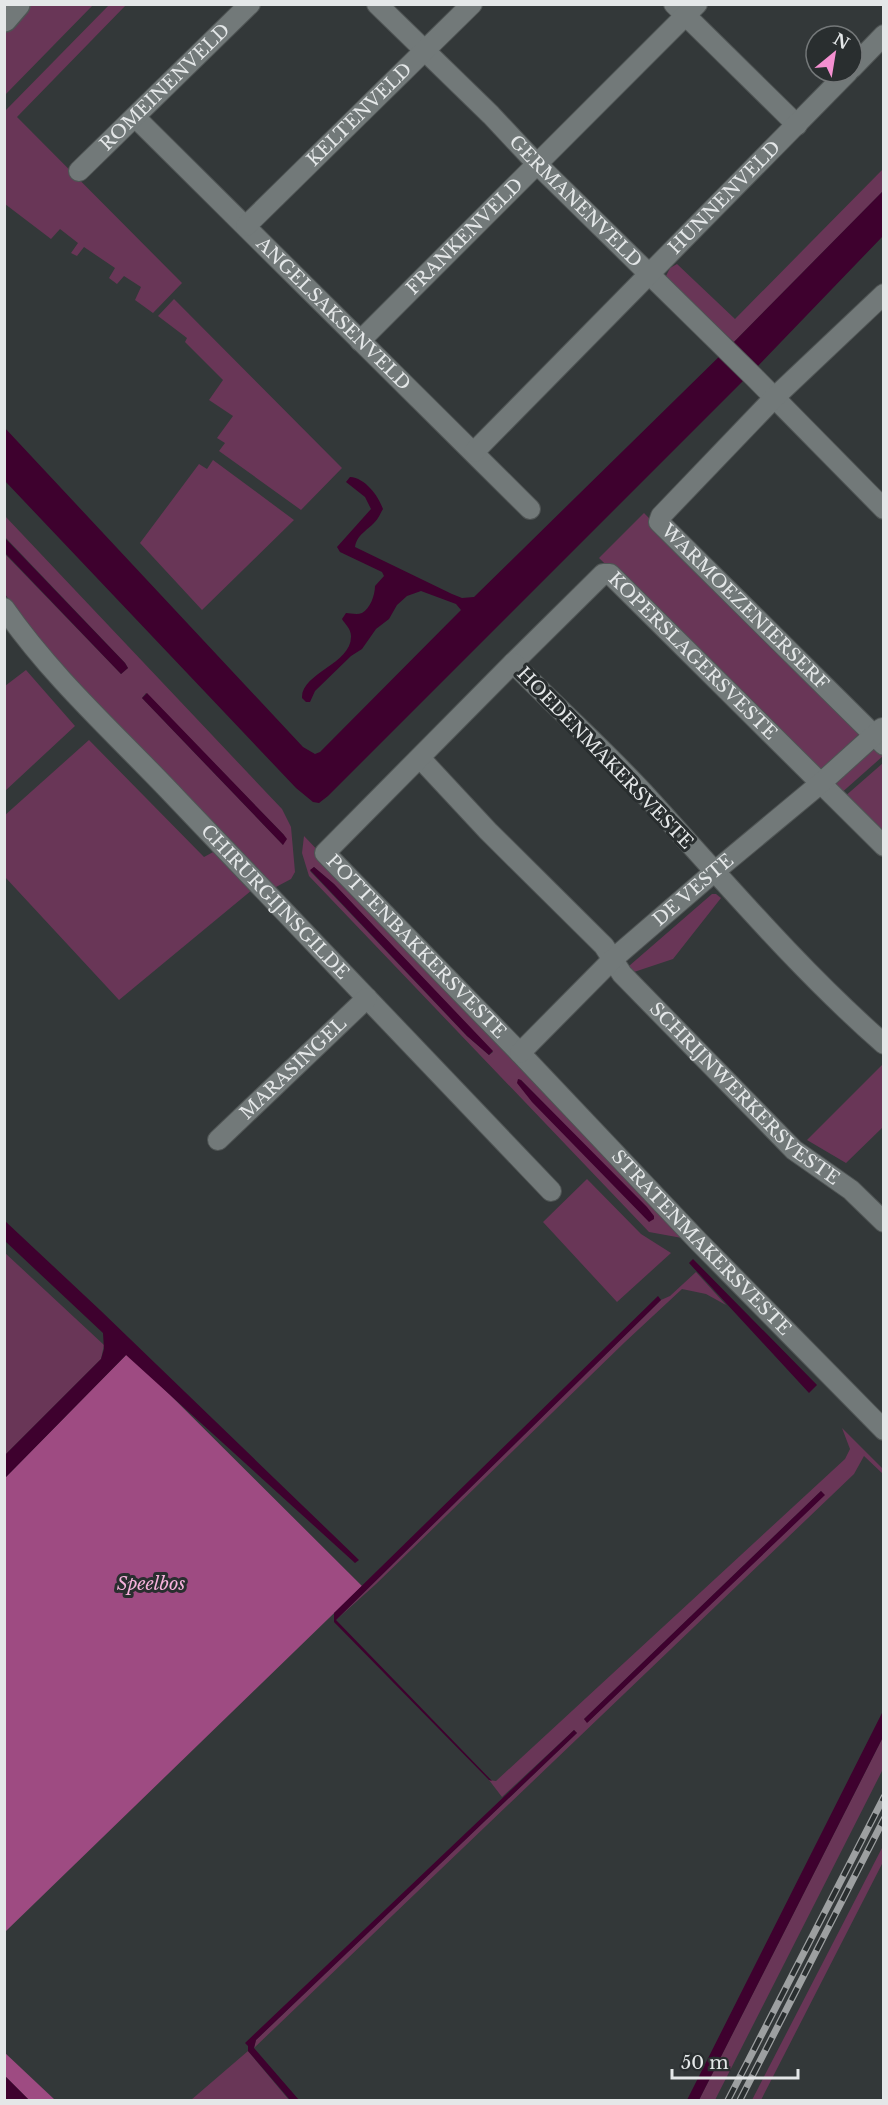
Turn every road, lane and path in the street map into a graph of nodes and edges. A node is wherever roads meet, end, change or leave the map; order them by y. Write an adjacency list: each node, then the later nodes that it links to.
1 (250, 4): 9 (street, ROMEINENVELD)
2 (377, 4): 6 (street, GERMANENVELD)
3 (472, 4): 6 (street, KELTENVELD)
4 (686, 8): 10 (street); 11 (street, FRANKENVELD)
5 (884, 35): 7 (street)
6 (425, 51): 11 (street, GERMANENVELD); 13 (street, KELTENVELD)
7 (864, 56)
8 (836, 84): 10 (street, HUNNENVELD)
9 (136, 118): 12 (street, ROMEINENVELD); 13 (street, ANGELSAKSENVELD)
10 (797, 125): 14 (street, HUNNENVELD)
11 (537, 163): 14 (street, GERMANENVELD); 16 (street, FRANKENVELD)
12 (80, 171)
13 (246, 226): 16 (street, ANGELSAKSENVELD)
14 (649, 276): 17 (street, GERMANENVELD); 18 (street, HUNNENVELD)
15 (884, 294): 17 (street)
16 (360, 341): 18 (street, ANGELSAKSENVELD)
17 (774, 398): 20 (street, GERMANENVELD); 23 (street, WARMOEZENIERSERF)
18 (474, 452): 19 (street, ANGELSAKSENVELD)
19 (530, 509)
20 (884, 509)
21 (4, 608): 29 (street, CHIRURGIJNSGILDE)
22 (513, 663): 24 (street, HOEDENMAKERSVESTE); 25 (street, KOPERSLAGERSVESTE); 27 (street, HOEDENMAKERSVESTE)
23 (880, 736): 25 (street, DE VESTE)
24 (420, 758): 28 (street); 31 (street, POTTENBAKKERSVESTE)
25 (821, 783): 26 (street); 27 (street, DE VESTE)
26 (884, 846)
27 (714, 872): 28 (street, DE VESTE); 30 (street, HOEDENMAKERSVESTE)
28 (614, 959): 31 (street, DE VESTE); 34 (street, SCHRIJNWERKERSVESTE)
29 (366, 998): 32 (street, MARASINGEL); 33 (street, CHIRURGIJNSGILDE)
30 (884, 1044)
31 (520, 1053): 35 (street, STRATENMAKERSVESTE)
32 (218, 1140)
33 (552, 1191)
34 (884, 1222)
35 (884, 1431)

